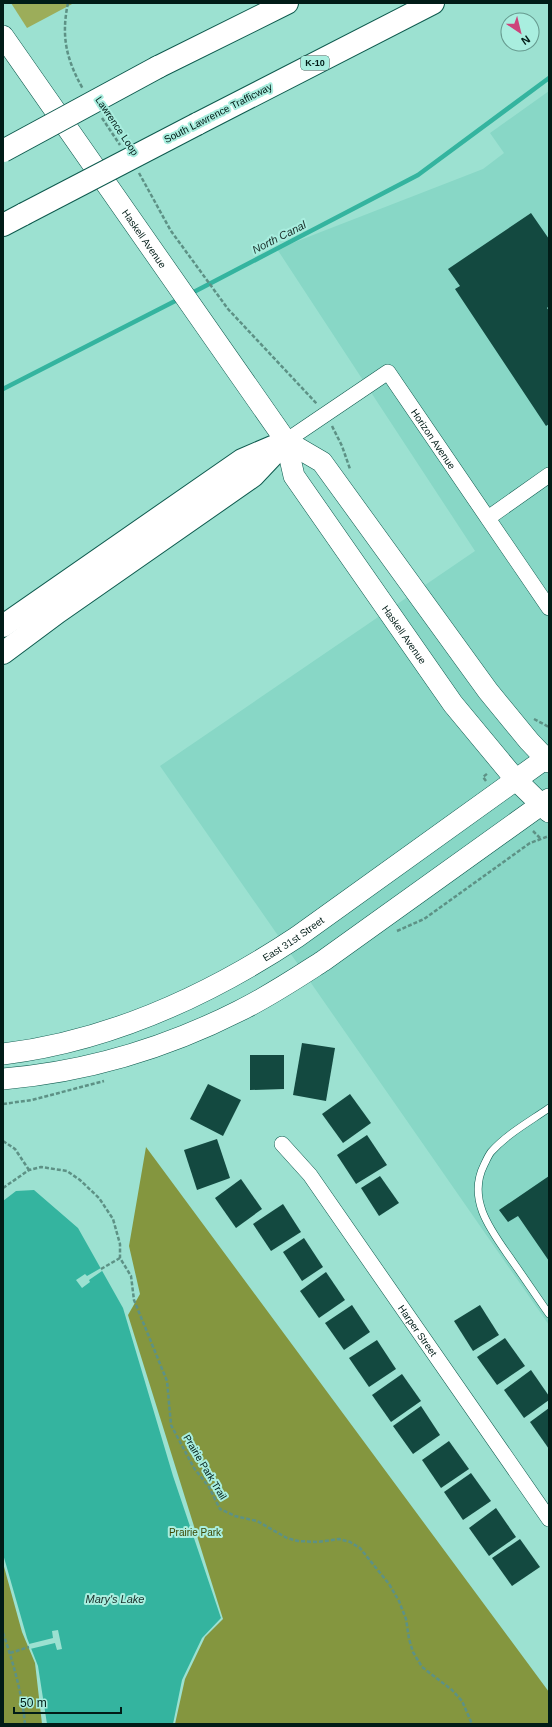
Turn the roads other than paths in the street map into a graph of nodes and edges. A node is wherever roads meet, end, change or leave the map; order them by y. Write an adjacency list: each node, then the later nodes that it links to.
1 (288, 3): 4 (highway, bridge)
2 (433, 3): 5 (highway, South Lawrence Trafficway / K-10, bridge)
3 (3, 36): 6 (main road, Haskell Avenue)
4 (3, 152)
5 (3, 225)
6 (286, 442): 8 (street, Horizon Avenue); 10 (highway); 11 (highway); 12 (main road, Haskell Avenue); 13 (main road, Haskell Avenue)
7 (549, 475): 8 (street)
8 (488, 518): 9 (street, Horizon Avenue)
9 (549, 608)
10 (3, 626)
11 (3, 653)
12 (548, 759): 13 (main road, East 31st Street)
13 (516, 780): 14 (main road, Haskell Avenue); 15 (main road, East 31st Street)
14 (546, 805): 16 (main road)
15 (3, 1054)
16 (3, 1079)
17 (549, 1108): 19 (lane)
18 (282, 1144): 20 (street, Harper Street)
19 (549, 1314)
20 (549, 1519)

